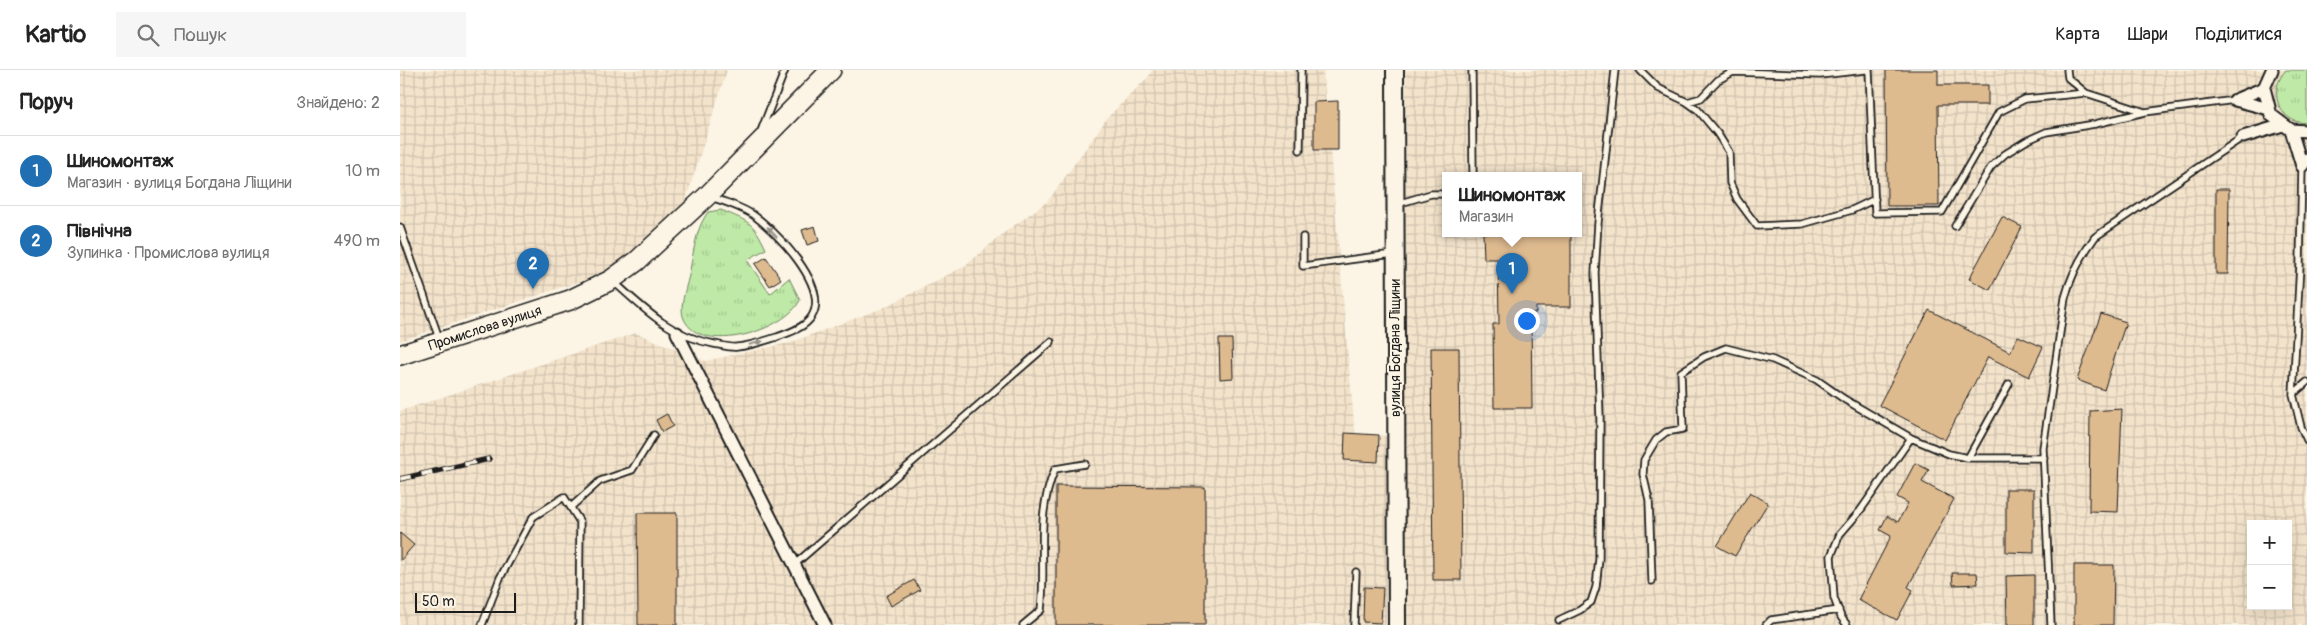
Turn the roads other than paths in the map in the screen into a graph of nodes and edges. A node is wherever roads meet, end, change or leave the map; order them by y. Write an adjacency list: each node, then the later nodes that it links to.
1 (785, 70): 21 (lane)
2 (831, 70): 21 (main road, Промислова вулиця)
3 (1301, 70): 22 (lane)
4 (1395, 70): 28 (main road, вулиця Богдана Ліщини)
5 (1472, 70): 24 (lane)
6 (1615, 70): 52 (lane)
7 (1640, 70): 15 (lane)
8 (1865, 70): 15 (lane)
9 (1869, 70): 27 (lane)
10 (2068, 70): 13 (lane)
11 (2272, 70): 12 (street)
12 (2264, 88): 14 (street); 17 (street)
13 (2086, 93): 16 (lane); 27 (lane)
14 (2235, 100): 16 (lane); 17 (street)
15 (1687, 102): 27 (lane)
16 (2145, 112): 29 (lane)
17 (2270, 112): 18 (street); 20 (street)
18 (2287, 127): 19 (street); 20 (street); 23 (street)
19 (2307, 131)
20 (2243, 137): 45 (lane)
21 (755, 147): 26 (main road, Промислова вулиця)
22 (1300, 150)
23 (2305, 162): 40 (lane)
24 (1473, 172)
25 (1442, 194): 28 (lane)
26 (707, 196): 33 (main road, Промислова вулиця); 34 (lane, one-way to 26)
27 (1875, 199)
28 (1395, 204): 32 (main road, вулиця Богдана Ліщини)
29 (1955, 226)
30 (400, 227): 35 (lane)
31 (1303, 237): 32 (lane)
32 (1395, 254): 58 (main road, вулиця Богдана Ліщини)
33 (611, 280): 34 (lane); 35 (main road, Промислова вулиця)
34 (677, 333): 48 (street)
35 (440, 342): 37 (main road, Промислова вулиця)
36 (1051, 342): 48 (lane)
37 (400, 355)
38 (2307, 382): 40 (lane)
39 (2009, 384): 44 (lane)
40 (2293, 394): 43 (lane)
41 (654, 435): 47 (lane)
42 (1911, 438): 44 (lane); 50 (lane); 51 (lane)
43 (2307, 440)
44 (1968, 458): 45 (lane)
45 (2044, 458): 61 (lane)
46 (1085, 464): 56 (lane)
47 (571, 507): 53 (lane); 54 (lane)
48 (795, 564): 55 (street)
49 (1356, 572): 57 (lane)
50 (1652, 581)
51 (1839, 610): 59 (lane); 60 (lane)
52 (1559, 620)
53 (482, 625)
54 (578, 625)
55 (825, 625)
56 (1023, 625)
57 (1354, 625)
58 (1397, 625)
59 (1766, 625)
60 (1847, 625)
61 (2051, 625)

